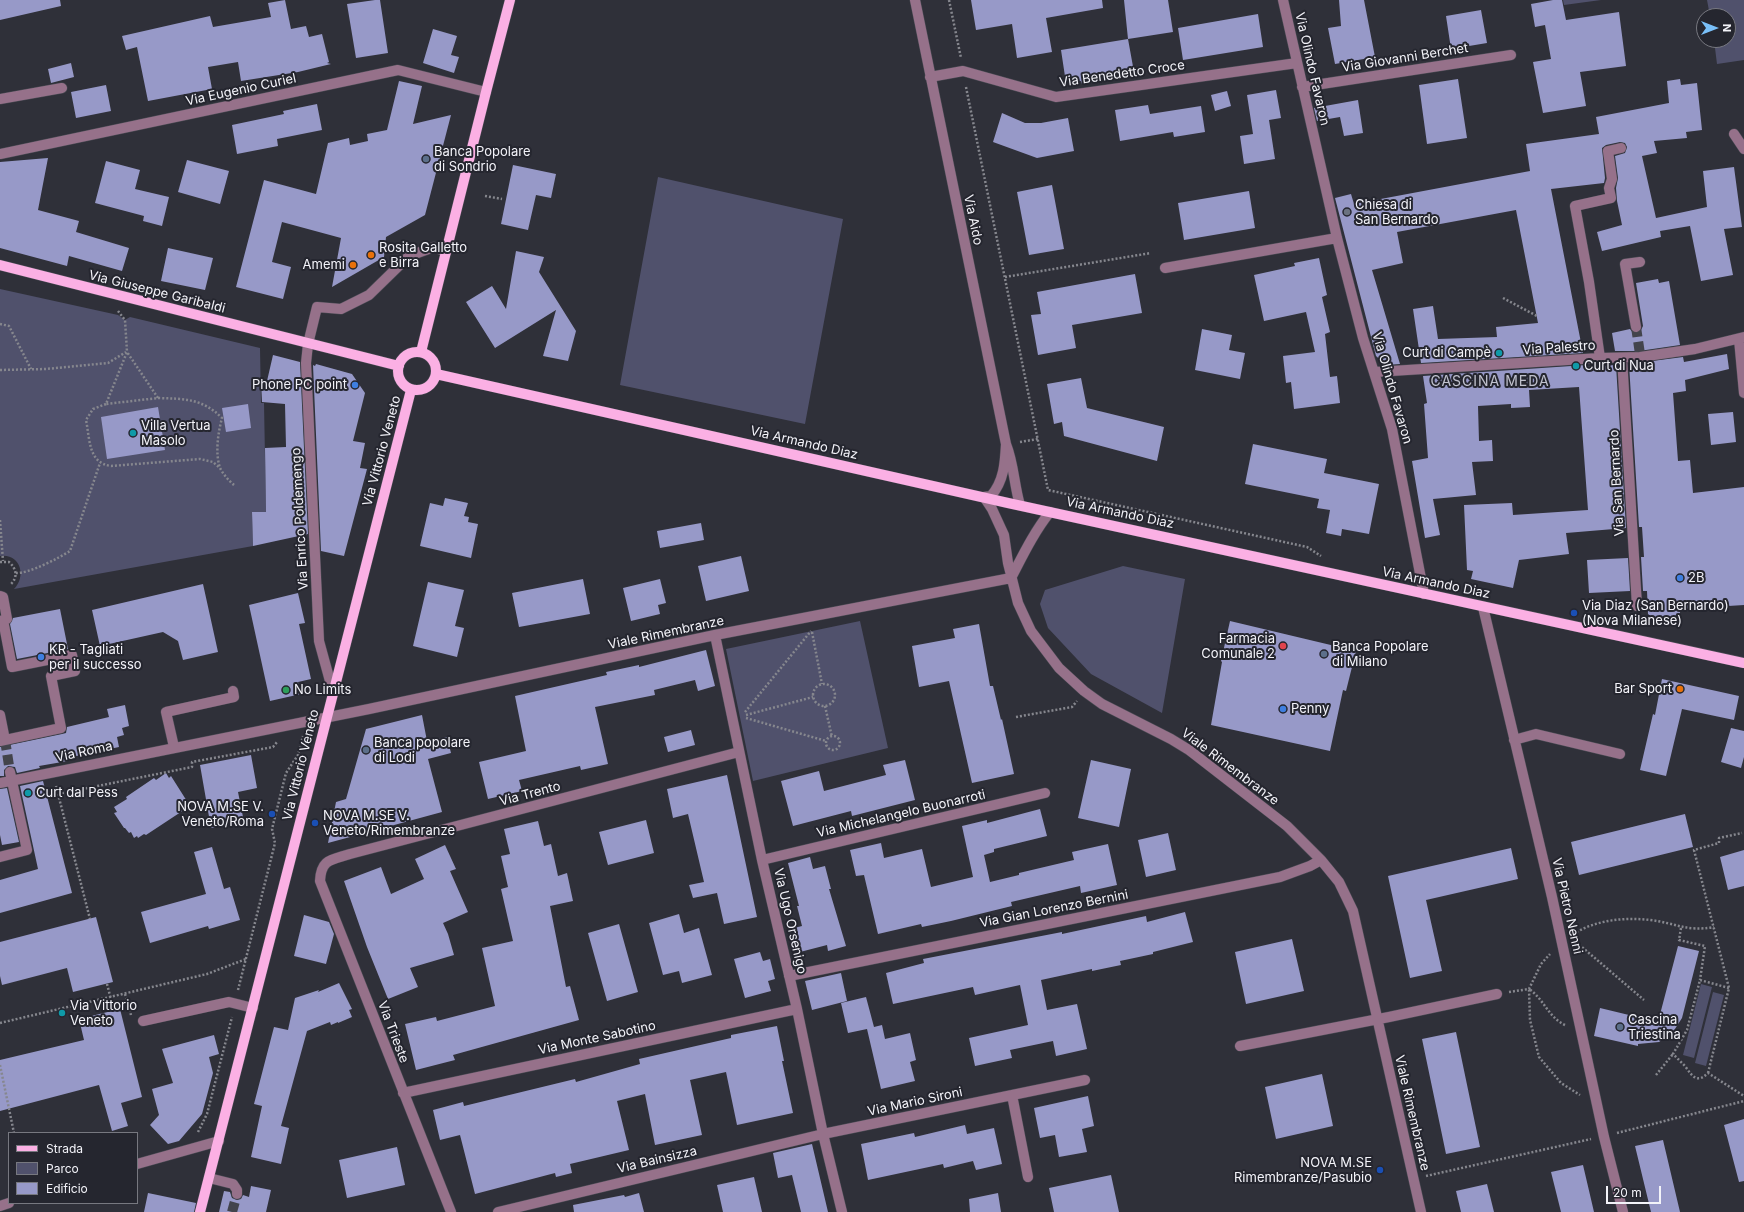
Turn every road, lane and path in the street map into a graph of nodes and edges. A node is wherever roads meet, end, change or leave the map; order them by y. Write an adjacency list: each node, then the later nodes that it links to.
1 (510, 0): 11 (main road)
2 (915, 0): 8 (street, Via Aido)
3 (949, 0): 7 (path)
4 (1283, 0): 6 (street, Via Olindo Favaron)
5 (1511, 55): 9 (street, Via Giovanni Berchet)
6 (1297, 63): 7 (street, Via Benedetto Croce); 9 (street, Via Olindo Favaron)
7 (963, 71): 8 (street, Via Benedetto Croce); 25 (path)
8 (930, 77): 47 (street, Via Aido)
9 (1302, 87): 19 (street, Via Olindo Favaron)
10 (62, 88): 12 (street)
11 (486, 92): 16 (street, Via Eugenio Curiel); 20 (main road)
12 (0, 99)
13 (1734, 134): 15 (street)
14 (1621, 148): 35 (street)
15 (1744, 149)
16 (0, 154)
17 (485, 196): 18 (path)
18 (502, 199)
19 (1337, 238): 24 (street); 40 (street, Via Olindo Favaron)
20 (446, 252): 32 (street, Via Enrico Poldemengo); 34 (main road)
21 (1151, 253): 25 (path)
22 (1640, 262): 30 (street)
23 (0, 265): 26 (main road, Via Giuseppe Garibaldi)
24 (1165, 268)
25 (1005, 277): 46 (path)
26 (112, 293): 32 (main road, Via Giuseppe Garibaldi); 33 (path)
27 (1504, 298): 28 (path)
28 (1537, 316)
29 (0, 324): 38 (path)
30 (1636, 327)
31 (1741, 338): 36 (street, Via Palestro); 43 (street)
32 (308, 344): 37 (main road, Via Giuseppe Garibaldi); 71 (street, Via Enrico Poldemengo)
33 (127, 352): 38 (path); 44 (path); 45 (path)
34 (421, 352): 37 (main road); 41 (main road)
35 (1600, 358): 36 (street, Via Palestro); 40 (street, Via Palestro)
36 (1622, 358): 63 (street, Via San Bernardo)
37 (399, 366): 42 (main road)
38 (31, 369): 39 (path)
39 (0, 370)
40 (1375, 372): 60 (street, Via Olindo Favaron)
41 (436, 374): 42 (main road); 51 (main road, Via Armando Diaz)
42 (411, 390): 71 (main road, Via Vittorio Veneto)
43 (1744, 393)
44 (158, 398): 45 (path); 49 (path)
45 (106, 404): 48 (path)
46 (1038, 439): 47 (path); 55 (path)
47 (1011, 444): 51 (street, Via Aido); 52 (street, Via Aido)
48 (100, 463): 49 (path); 57 (path)
49 (220, 468): 50 (path)
50 (234, 486)
51 (984, 497): 52 (main road, Via Armando Diaz); 58 (street, Viale Rimembranze)
52 (1020, 505): 53 (main road, Via Armando Diaz)
53 (1050, 512): 58 (street); 60 (main road, Via Armando Diaz)
54 (0, 520): 56 (path)
55 (1323, 557)
56 (1, 562): 57 (path)
57 (16, 573): 59 (path)
58 (1011, 578): 64 (street, Viale Rimembranze); 70 (street, Viale Rimembranze)
59 (5, 587)
60 (1424, 594): 62 (main road, Via Armando Diaz)
61 (0, 596): 80 (street)
62 (1483, 606): 67 (main road, Via Armando Diaz); 81 (street, Via Pietro Nenni)
63 (1637, 606)
64 (808, 617): 65 (path); 66 (street, Viale Rimembranze)
65 (811, 632): 68 (path); 75 (path)
66 (715, 636): 76 (street, Viale Rimembranze); 85 (street, Via Ugo Orsenigo)
67 (1744, 663)
68 (822, 684): 72 (path); 73 (path)
69 (233, 691): 84 (street)
70 (1084, 691): 77 (path); 95 (street, Viale Rimembranze)
71 (333, 692): 76 (main road, Via Vittorio Veneto)
72 (813, 697): 73 (path); 75 (path)
73 (825, 706): 79 (path)
74 (0, 715): 80 (street)
75 (741, 716): 83 (path)
76 (327, 717): 84 (street, Via Roma); 111 (main road, Via Vittorio Veneto)
77 (1016, 717)
78 (298, 734): 101 (path)
79 (832, 737): 83 (path); 83 (path)
80 (2, 740)
81 (1514, 740): 86 (street); 100 (street, Via Pietro Nenni)
82 (279, 741): 91 (path)
83 (826, 742)
84 (174, 747): 87 (street, Via Roma)
85 (739, 752): 94 (street, Via Ugo Orsenigo); 96 (street, Via Trento)
86 (1620, 754)
87 (54, 772): 88 (street, Via Roma); 91 (path)
88 (10, 776): 89 (street, Via Roma); 93 (street)
89 (0, 783)
90 (1045, 793): 94 (street, Via Michelangelo Buonarroti)
91 (58, 794): 97 (path)
92 (1742, 833): 98 (path)
93 (0, 857)
94 (762, 860): 102 (street, Via Ugo Orsenigo)
95 (1321, 860): 102 (street, Via Gian Lorenzo Bernini); 114 (street, Viale Rimembranze)
96 (327, 861): 124 (street, Via Trieste)
97 (90, 919)
98 (1714, 927): 99 (path); 105 (path)
99 (1681, 928): 100 (path); 103 (path)
100 (1566, 939): 106 (path); 109 (path); 117 (street, Via Pietro Nenni)
101 (246, 959): 108 (path); 110 (path)
102 (789, 976): 112 (street, Via Ugo Orsenigo)
103 (1700, 980): 105 (path); 119 (path)
104 (107, 984): 108 (path)
105 (1729, 988): 121 (path)
106 (1529, 989): 107 (path); 117 (path); 127 (path)
107 (1497, 994): 114 (street)
108 (111, 998): 113 (path); 116 (path)
109 (1644, 1000)
110 (235, 1004): 111 (street); 115 (street); 130 (path)
111 (253, 1008): 133 (main road, Via Vittorio Veneto)
112 (797, 1010): 124 (street, Via Monte Sabotino); 131 (street, Via Ugo Orsenigo)
113 (114, 1011)
114 (1377, 1019): 118 (street); 137 (street, Viale Rimembranze)
115 (143, 1021)
116 (0, 1023)
117 (1580, 1027): 127 (street, Via Pietro Nenni)
118 (1240, 1046)
119 (1673, 1054): 121 (path); 122 (path)
120 (0, 1065): 129 (path)
121 (1708, 1073): 126 (path)
122 (1656, 1076)
123 (1085, 1080): 125 (street, Via Mario Sironi)
124 (403, 1094): 140 (street, Via Trieste)
125 (1012, 1094): 131 (street, Via Mario Sironi); 135 (street)
126 (1744, 1096)
127 (1596, 1100): 132 (street, Via Pietro Nenni)
128 (1744, 1101): 132 (path)
129 (14, 1132)
130 (198, 1132)
131 (823, 1134): 141 (street, Via Bainsizza); 142 (street, Via Ugo Orsenigo)
132 (1604, 1136): 137 (path); 144 (street, Via Pietro Nenni)
133 (218, 1141): 134 (street); 136 (main road, Via Vittorio Veneto)
134 (138, 1164)
135 (1028, 1177)
136 (209, 1178): 138 (street); 139 (main road, Via Vittorio Veneto)
137 (1414, 1178): 143 (street, Viale Rimembranze)
138 (237, 1194)
139 (200, 1212)
140 (450, 1212)
141 (498, 1212)
142 (842, 1212)
143 (1422, 1212)
144 (1623, 1212)

